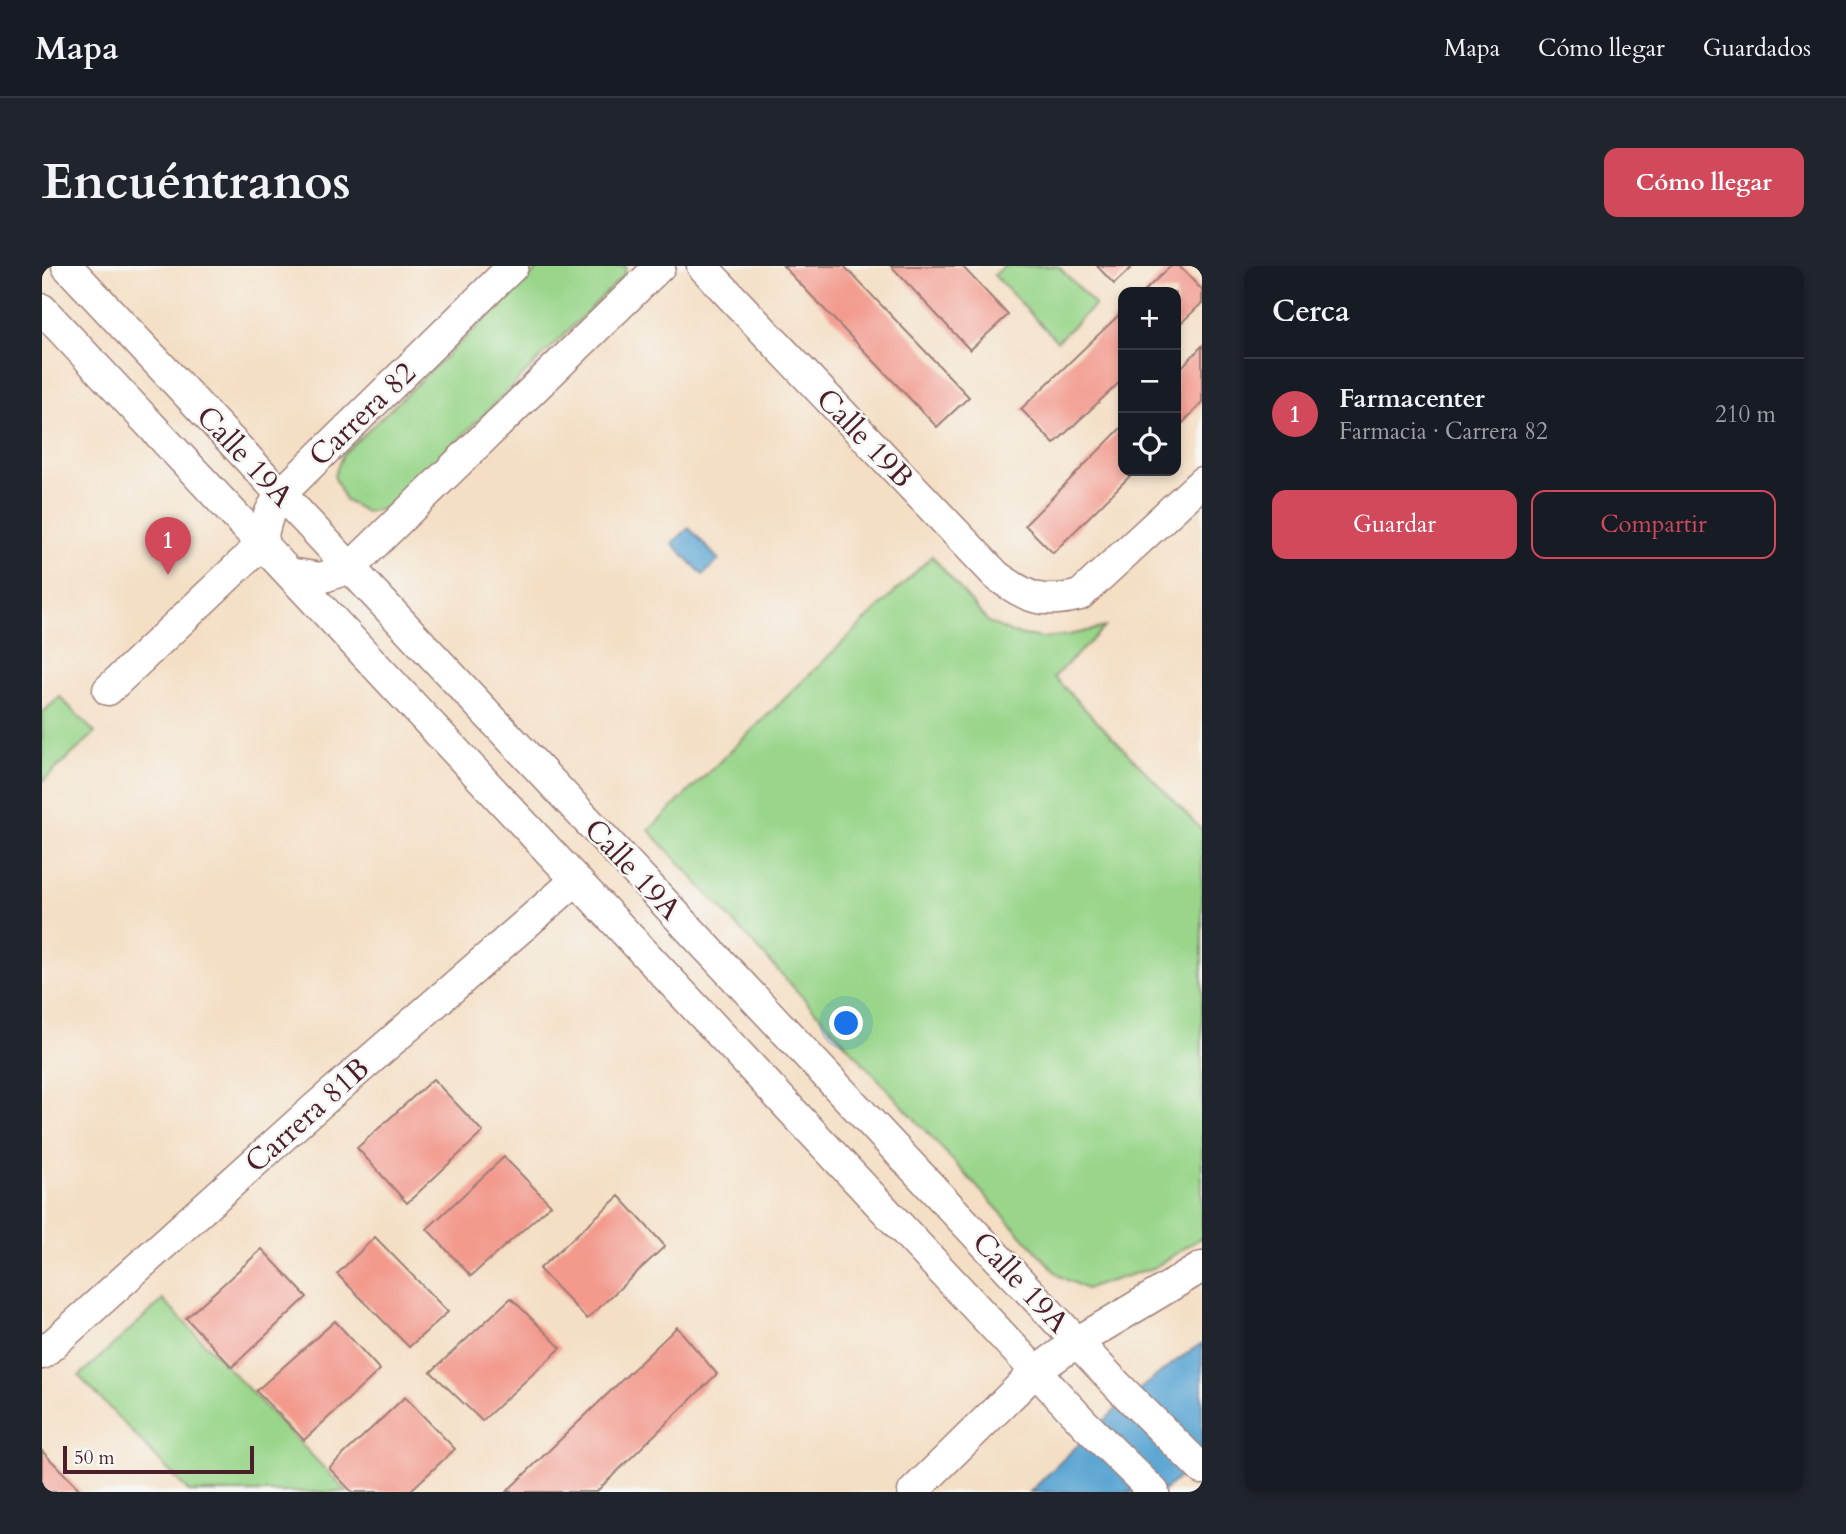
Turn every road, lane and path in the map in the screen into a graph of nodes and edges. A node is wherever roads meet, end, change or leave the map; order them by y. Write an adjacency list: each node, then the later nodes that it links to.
1 (67, 266): 7 (street, Calle 19A)
2 (513, 266): 7 (street, Carrera 82)
3 (660, 266): 9 (street)
4 (702, 266): 6 (street, Calle 19B)
5 (42, 309): 8 (street, Calle 19A)
6 (1202, 482)
7 (281, 494): 8 (street, Carrera 82); 9 (street, Calle 19A)
8 (262, 544): 10 (street, Calle 19A); 11 (street)
9 (350, 568): 10 (street); 14 (street, Calle 19A)
10 (289, 573): 12 (street, Calle 19A)
11 (108, 690)
12 (576, 880): 15 (street, Carrera 81B); 16 (street, Calle 19A)
13 (1202, 1267): 14 (street)
14 (1077, 1342): 16 (street); 17 (street, Calle 19A)
15 (42, 1354)
16 (1036, 1371): 18 (street); 19 (street, Calle 19A)
17 (1202, 1469)
18 (913, 1492)
19 (1154, 1492)

